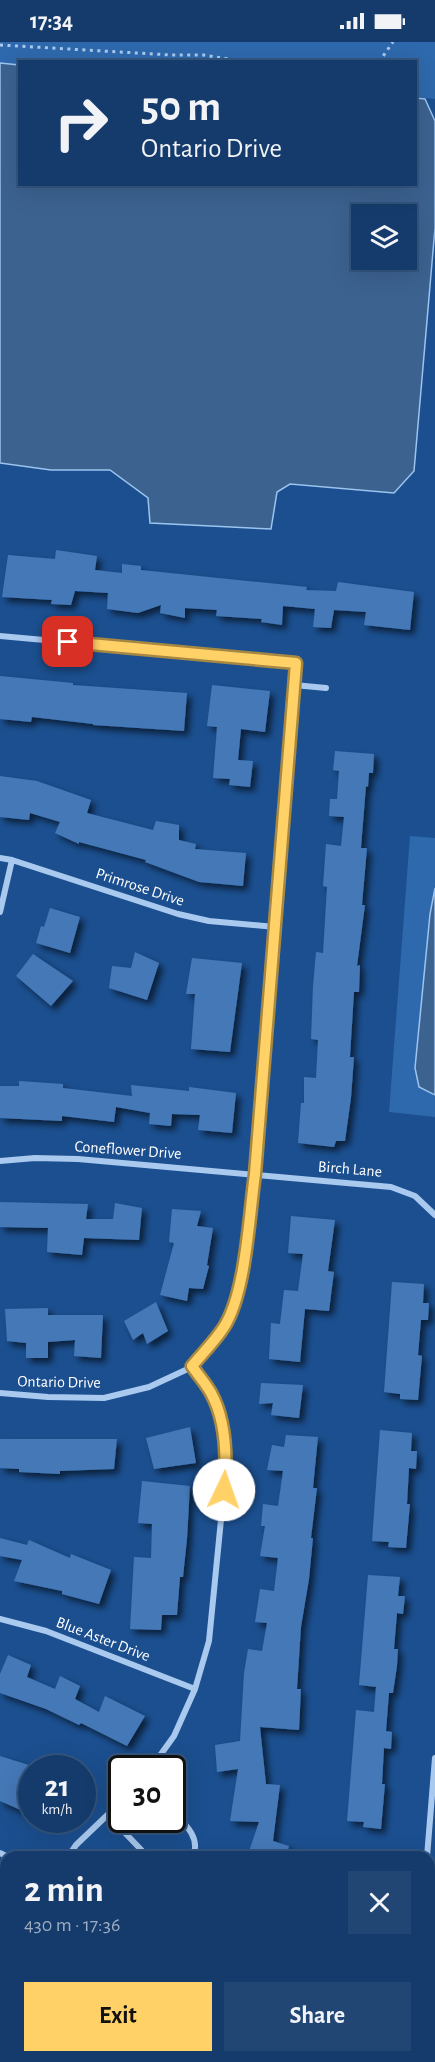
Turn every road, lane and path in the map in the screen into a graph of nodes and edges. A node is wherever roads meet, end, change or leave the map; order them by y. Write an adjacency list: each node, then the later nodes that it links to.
1 (393, 42): 4 (path)
2 (0, 45): 3 (path)
3 (235, 60)
4 (380, 60)
5 (0, 636): 6 (street, Ontario Drive)
6 (294, 685): 7 (street); 11 (street, Ontario Drive)
7 (326, 688)
8 (0, 858): 9 (street, Primrose Drive)
9 (12, 860): 10 (street); 11 (street, Primrose Drive)
10 (0, 912)
11 (275, 927): 13 (street, Ontario Drive)
12 (0, 1161): 13 (street, Coneflower Drive)
13 (255, 1174): 14 (street, Birch Lane); 15 (street, Ontario Drive)
14 (435, 1215)
15 (192, 1366): 16 (street, Ontario Drive); 18 (street)
16 (0, 1393)
17 (0, 1618): 18 (street, Blue Aster Drive)
18 (195, 1689): 19 (street)
19 (160, 1755)
20 (435, 1758): 27 (street)
21 (108, 1815): 24 (street)
22 (186, 1826): 26 (street)
23 (125, 1833): 25 (street)
24 (72, 1851)
25 (142, 1851)
26 (196, 1851)
27 (427, 1851)

